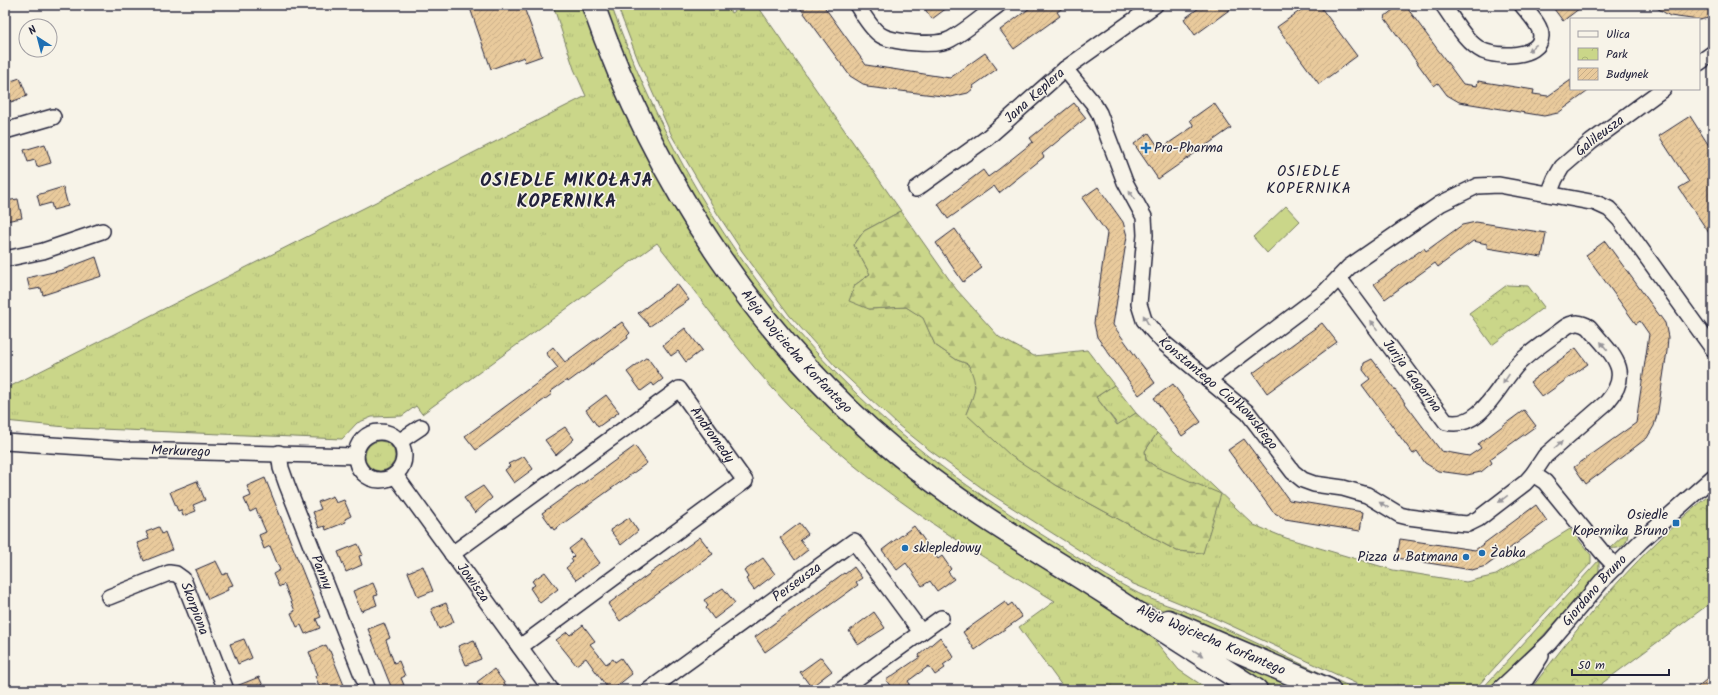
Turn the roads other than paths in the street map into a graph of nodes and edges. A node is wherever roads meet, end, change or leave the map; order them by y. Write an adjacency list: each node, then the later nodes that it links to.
1 (593, 5): 31 (main road, Aleja Wojciecha Korfantego)
2 (856, 5): 6 (street)
3 (1156, 5): 9 (street, Jana Keplera)
4 (1443, 5): 5 (street, one-way to 4)
5 (1522, 5)
6 (994, 6)
7 (1713, 53): 8 (street)
8 (1700, 62)
9 (1065, 69): 13 (street, Jana Keplera); 19 (street, Konstantego Ciołkowskiego, one-way to 9)
10 (1662, 90): 14 (street, Galileusza)
11 (53, 118): 12 (street)
12 (5, 131)
13 (916, 189)
14 (1550, 194): 17 (street); 18 (street)
15 (102, 231): 16 (street)
16 (5, 259)
17 (1339, 278): 19 (street); 25 (street, Jurija Gagarina, one-way to 17)
18 (1713, 349)
19 (1208, 380): 25 (street, Konstantego Ciołkowskiego, one-way to 19)
20 (421, 427): 21 (street)
21 (400, 441): 24 (street); 26 (street)
22 (5, 442): 23 (street, Merkurego)
23 (279, 453): 24 (street, Merkurego); 37 (street, Panny)
24 (356, 456): 26 (street)
25 (1533, 474): 29 (street)
26 (395, 476): 28 (street, Jowisza)
27 (1713, 477): 29 (street, Giordano Bruno)
28 (452, 554): 35 (street, Jowisza); 35 (street, Andromedy)
29 (1616, 566): 34 (street, Giordano Bruno)
30 (109, 597): 36 (street, Skorpiona)
31 (1115, 599): 41 (main road, Aleja Wojciecha Korfantego, one-way to 41); 42 (main road, Aleja Wojciecha Korfantego)
32 (941, 618): 33 (street)
33 (921, 632): 39 (street, Perseusza); 40 (street)
34 (1550, 642): 43 (street, Giordano Bruno); 44 (street, Giordano Bruno)
35 (520, 647): 38 (street, Jowisza)
36 (226, 690)
37 (368, 690)
38 (552, 690)
39 (649, 690)
40 (841, 690)
41 (1256, 690)
42 (1329, 690)
43 (1499, 690)
44 (1519, 690)

